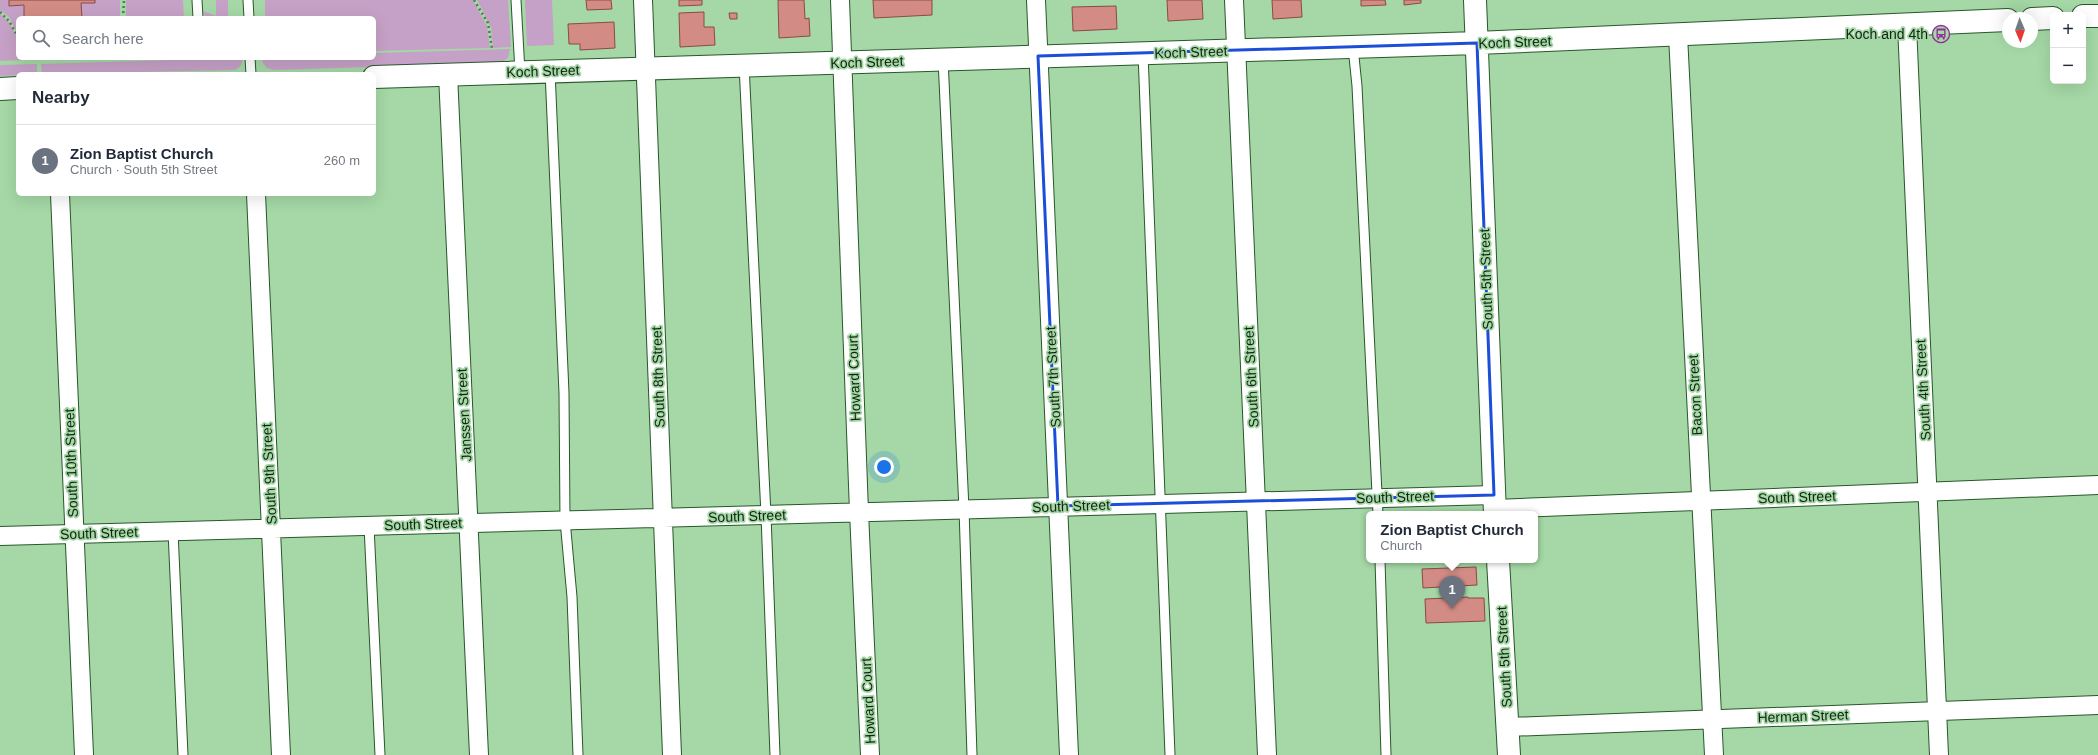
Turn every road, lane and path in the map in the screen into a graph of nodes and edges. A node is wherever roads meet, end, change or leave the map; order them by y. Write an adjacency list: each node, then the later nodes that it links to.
1 (124, 0): 12 (path)
2 (198, 0): 13 (lane)
3 (248, 0): 14 (lane)
4 (474, 0): 25 (path)
5 (516, 0): 36 (lane)
6 (643, 0): 33 (street, South 8th Street)
7 (840, 0): 31 (street, Howard Court)
8 (1036, 0): 28 (street, South 7th Street)
9 (1234, 0): 26 (street, South 6th Street)
10 (1475, 0): 23 (street, South 5th Street)
11 (0, 12): 21 (path)
12 (123, 16)
13 (198, 16)
14 (249, 16)
15 (2086, 16): 16 (street)
16 (2098, 16)
17 (2050, 18): 18 (street)
18 (2038, 19)
19 (2002, 20): 20 (street, Koch Street)
20 (1907, 25): 22 (street, Koch Street); 44 (street, South 4th Street)
21 (16, 33)
22 (1678, 35): 23 (street, Koch Street); 46 (street, Bacon Street)
23 (1477, 43): 24 (street, Koch Street); 50 (street, South 5th Street)
24 (1353, 47): 26 (street, Koch Street); 49 (lane)
25 (492, 49)
26 (1236, 51): 27 (street, Koch Street); 45 (street, South 6th Street)
27 (1143, 53): 28 (street, Koch Street); 47 (lane)
28 (1038, 56): 29 (street, Koch Street); 48 (street, South 7th Street)
29 (943, 59): 31 (street, Koch Street); 51 (lane)
30 (250, 60): 35 (lane)
31 (842, 62): 32 (street, Koch Street); 52 (street, Howard Court)
32 (744, 65): 33 (street, Koch Street); 53 (lane)
33 (646, 68): 34 (street, Koch Street); 54 (street, South 8th Street)
34 (550, 71): 36 (street, Koch Street); 55 (lane)
35 (251, 72)
36 (520, 72): 37 (street, Koch Street)
37 (448, 74): 38 (street, Koch Street); 56 (street, Janssen Street)
38 (376, 77)
39 (16, 88): 40 (street)
40 (0, 89)
41 (60, 196): 60 (street, South 10th Street)
42 (256, 196): 58 (street, South 9th Street)
43 (2098, 485): 44 (street, South Street)
44 (1928, 491): 46 (street, South Street); 65 (street, South 4th Street)
45 (1257, 501): 47 (street, South Street); 49 (street, South Street); 80 (street, South 6th Street)
46 (1700, 501): 50 (street, South Street); 66 (street, Bacon Street)
47 (1161, 504): 48 (street, South Street); 79 (lane)
48 (1058, 506): 51 (street, South Street); 78 (street, South 7th Street)
49 (1378, 506): 50 (street, South Street)
50 (1495, 506)
51 (964, 509): 52 (street, South Street); 77 (lane)
52 (859, 512): 53 (street, South Street); 76 (street, Howard Court)
53 (766, 515): 54 (street, South Street); 75 (lane)
54 (663, 518): 55 (street, South Street); 74 (street, South 8th Street)
55 (565, 520): 56 (street, South Street); 73 (lane)
56 (468, 523): 57 (street, South Street); 72 (street, Janssen Street)
57 (369, 526): 58 (street, South Street); 71 (lane)
58 (271, 528): 59 (street, South Street); 70 (street, South 9th Street)
59 (173, 531): 60 (street, South Street); 69 (lane)
60 (74, 533): 61 (street, South Street); 68 (street, South 10th Street)
61 (0, 536)
62 (1380, 563): 81 (lane)
63 (1498, 563): 67 (street, South 5th Street)
64 (2098, 705): 65 (street, Herman Street)
65 (1936, 712): 66 (street, Herman Street); 84 (street, South 4th Street)
66 (1712, 719): 67 (street, Herman Street); 83 (street, Bacon Street)
67 (1508, 727): 82 (street, South 5th Street)
68 (84, 755)
69 (183, 755)
70 (281, 755)
71 (380, 755)
72 (479, 755)
73 (578, 755)
74 (672, 755)
75 (775, 755)
76 (870, 755)
77 (972, 755)
78 (1069, 755)
79 (1170, 755)
80 (1267, 755)
81 (1386, 755)
82 (1509, 755)
83 (1714, 755)
84 (1939, 755)

